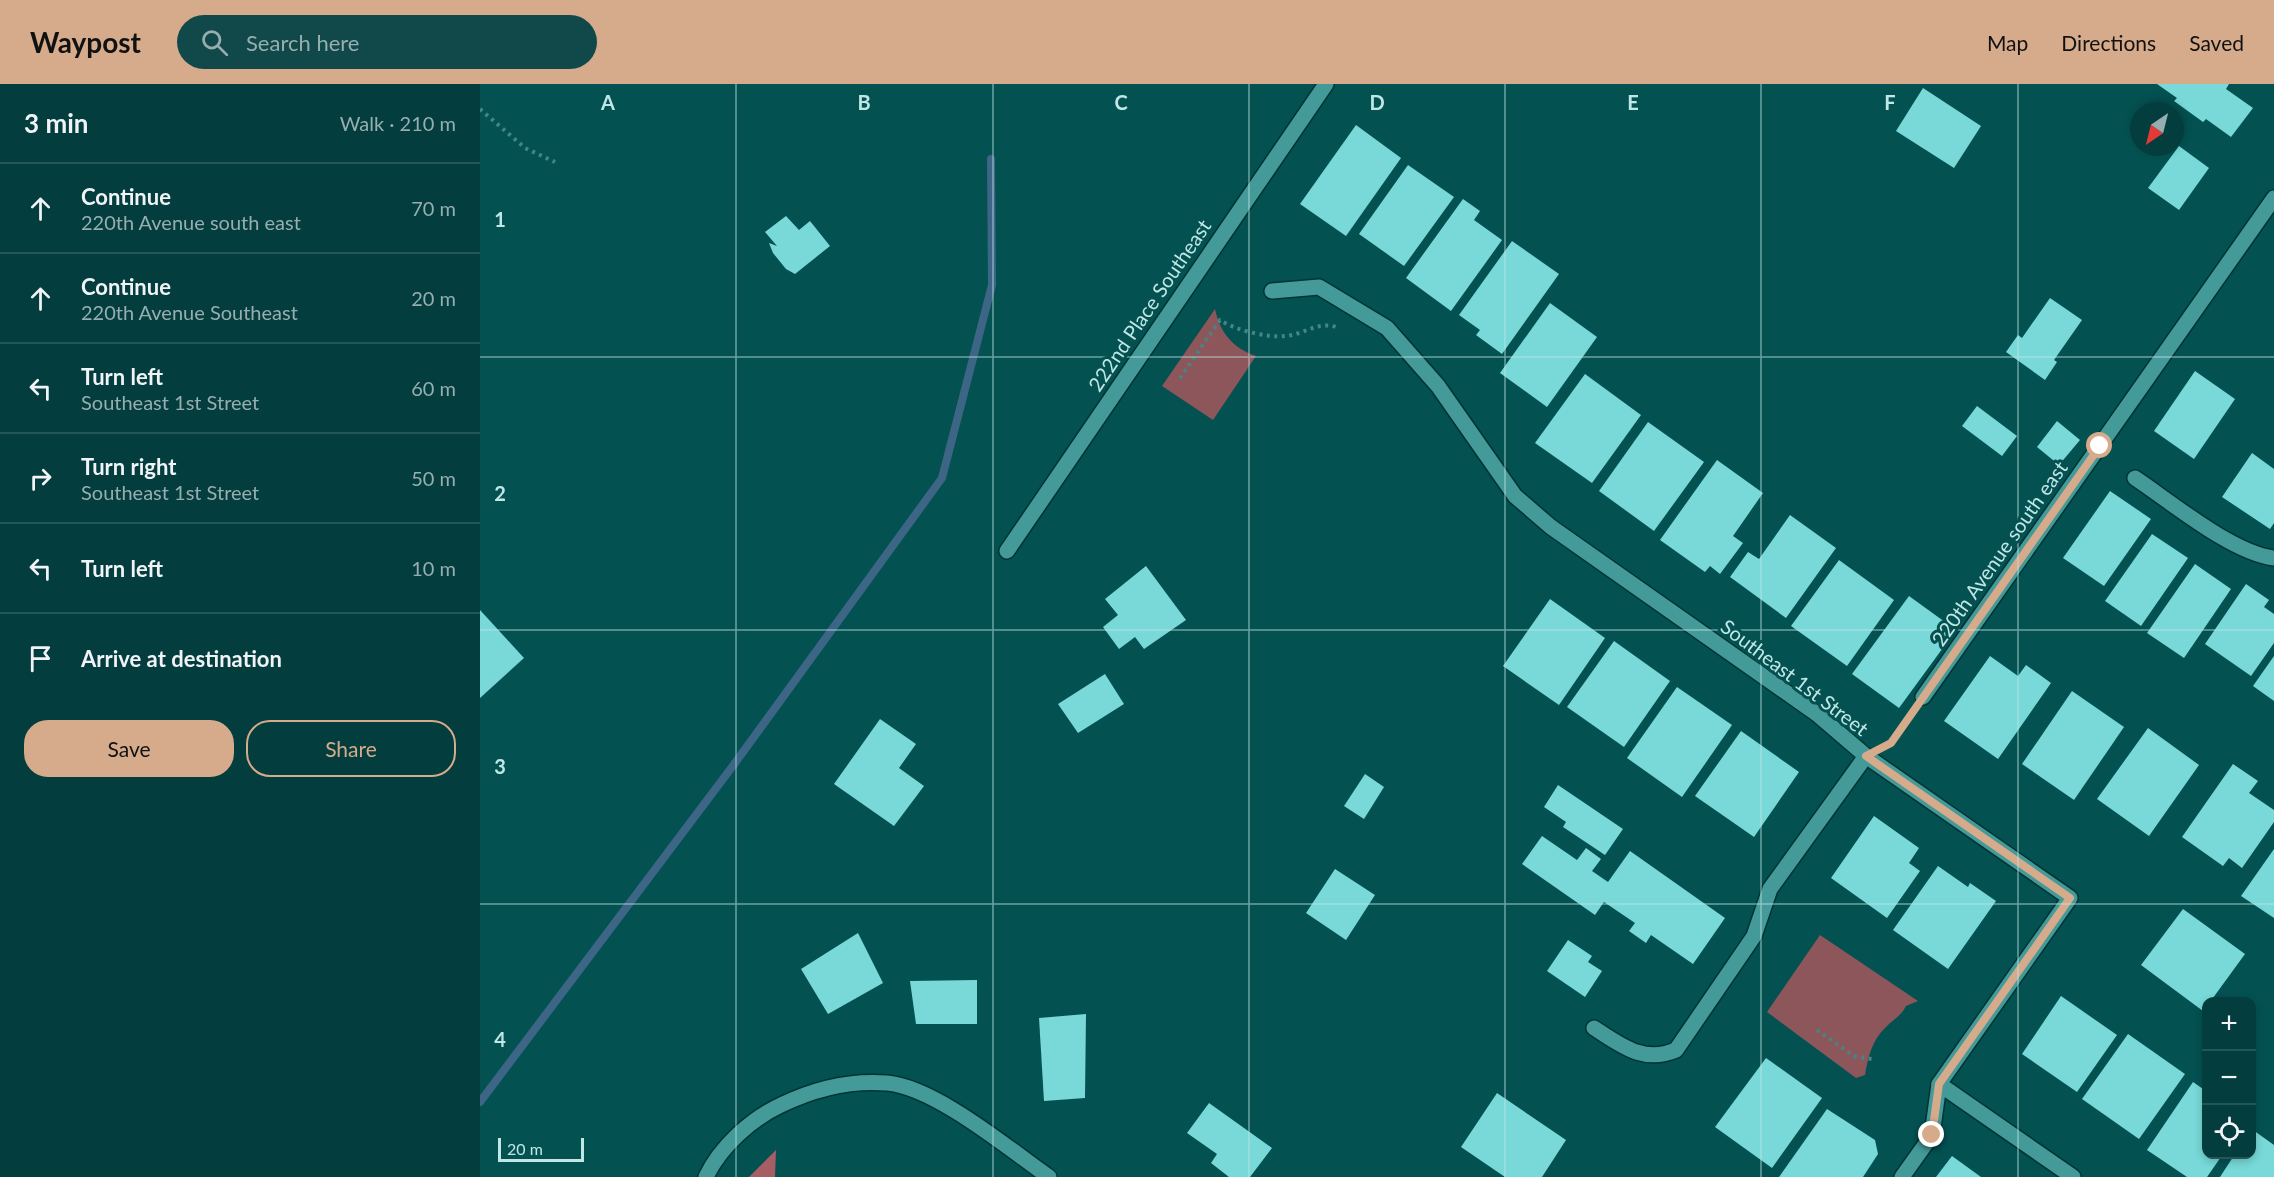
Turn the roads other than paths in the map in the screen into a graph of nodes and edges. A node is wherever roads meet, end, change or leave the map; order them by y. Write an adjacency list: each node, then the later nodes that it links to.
1 (1326, 84): 5 (street, 222nd Place Southeast)
2 (2274, 198): 7 (street, 220th Avenue south east)
3 (1272, 291): 8 (street, Southeast 1st Street)
4 (2135, 477): 6 (street)
5 (1007, 550)
6 (2274, 558)
7 (1923, 697)
8 (1866, 756): 9 (street); 10 (street, Southeast 1st Street)
9 (1594, 1028)
10 (1939, 1084): 13 (street); 14 (street)
11 (707, 1175): 12 (street)
12 (1049, 1177)
13 (1902, 1177)
14 (2073, 1177)

